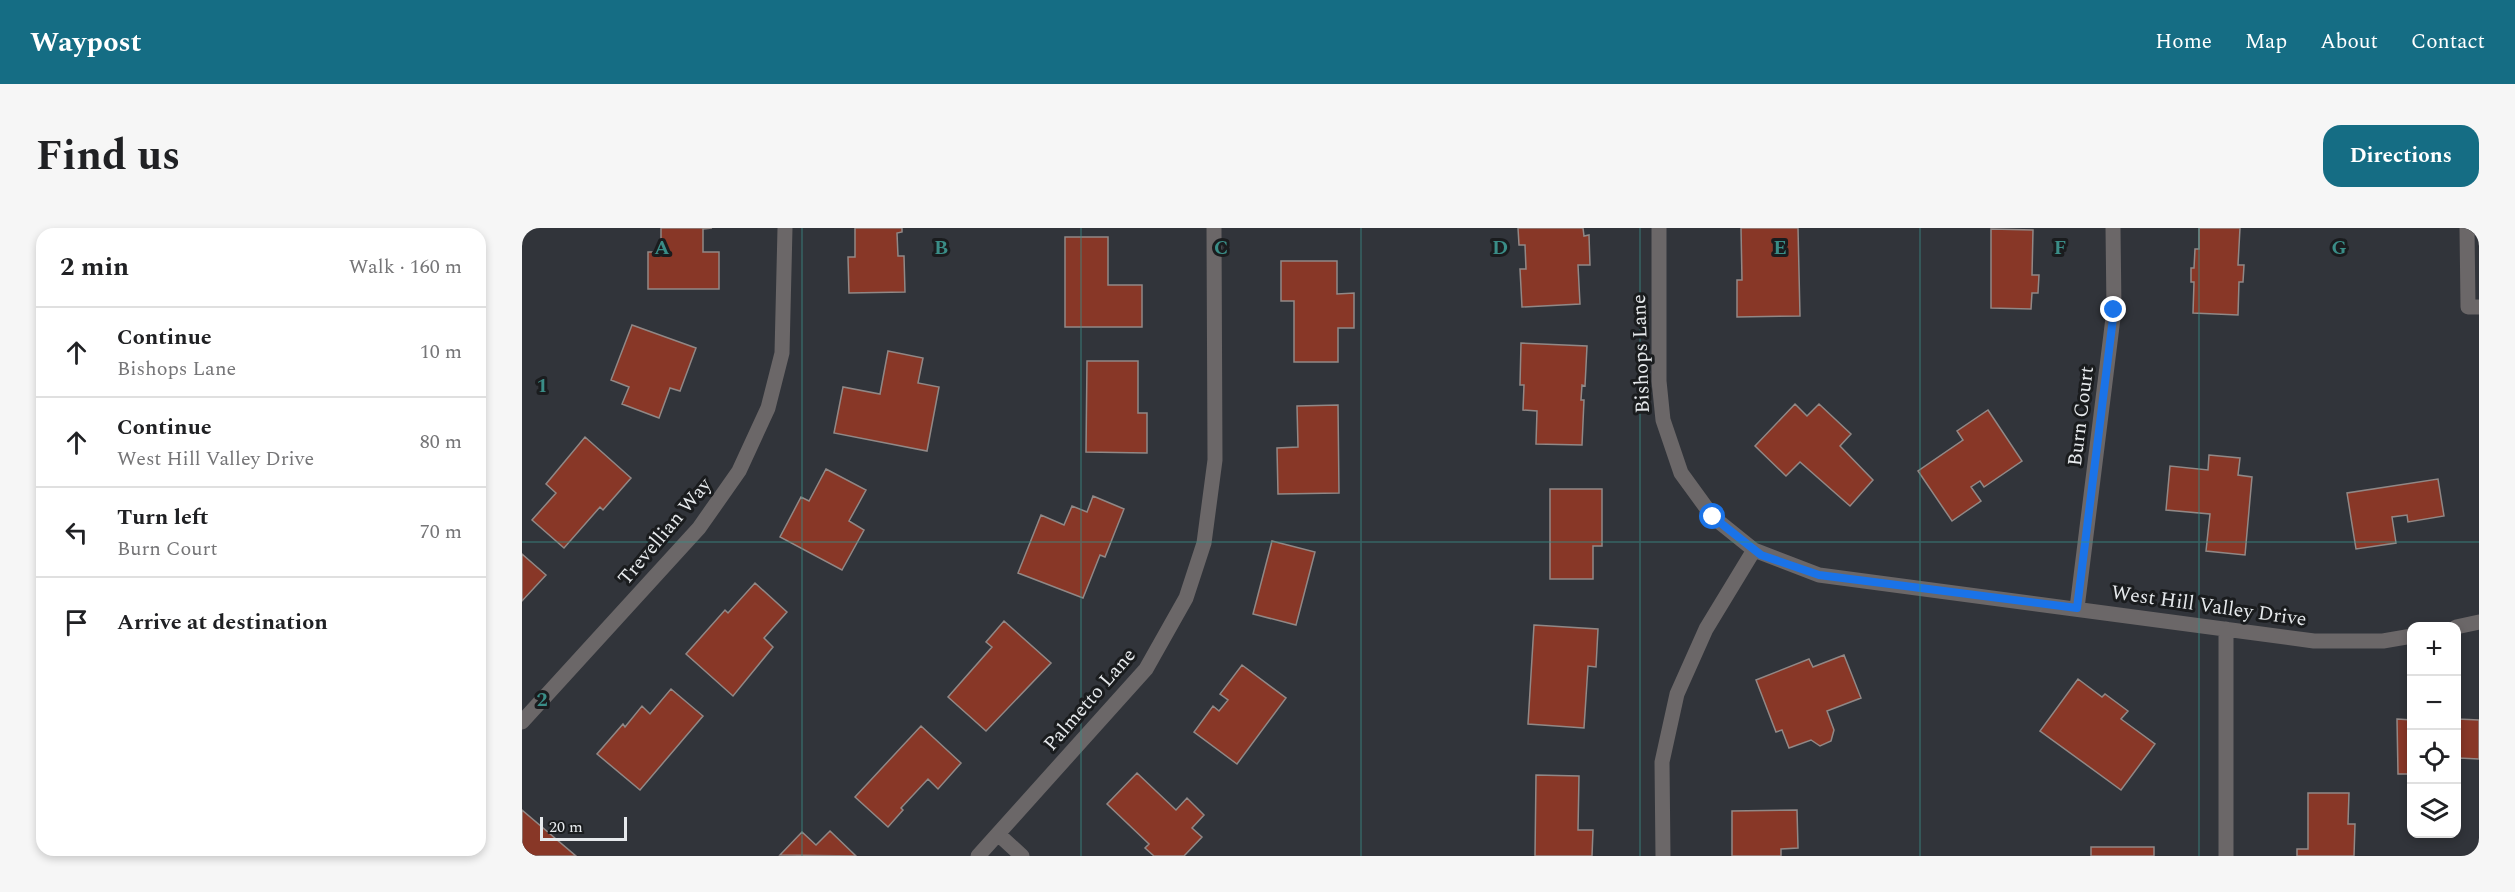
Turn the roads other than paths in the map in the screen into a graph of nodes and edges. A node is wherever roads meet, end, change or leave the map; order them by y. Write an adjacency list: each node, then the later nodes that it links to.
1 (785, 228): 13 (street, Trevellian Way)
2 (1214, 228): 14 (street, Palmetto Lane)
3 (1659, 228): 7 (street, Bishops Lane)
4 (2114, 228): 8 (street, Burn Court)
5 (2467, 228): 6 (street)
6 (2474, 307)
7 (1754, 550): 8 (street, West Hill Valley Drive); 17 (street)
8 (2077, 608): 11 (street, West Hill Valley Drive)
9 (2479, 622): 10 (street)
10 (2461, 626)
11 (2226, 629): 12 (street, West Hill Valley Drive); 18 (street)
12 (2407, 637)
13 (522, 722)
14 (999, 834): 15 (street, Palmetto Lane); 16 (street)
15 (978, 856)
16 (1022, 856)
17 (1663, 856)
18 (2226, 856)

